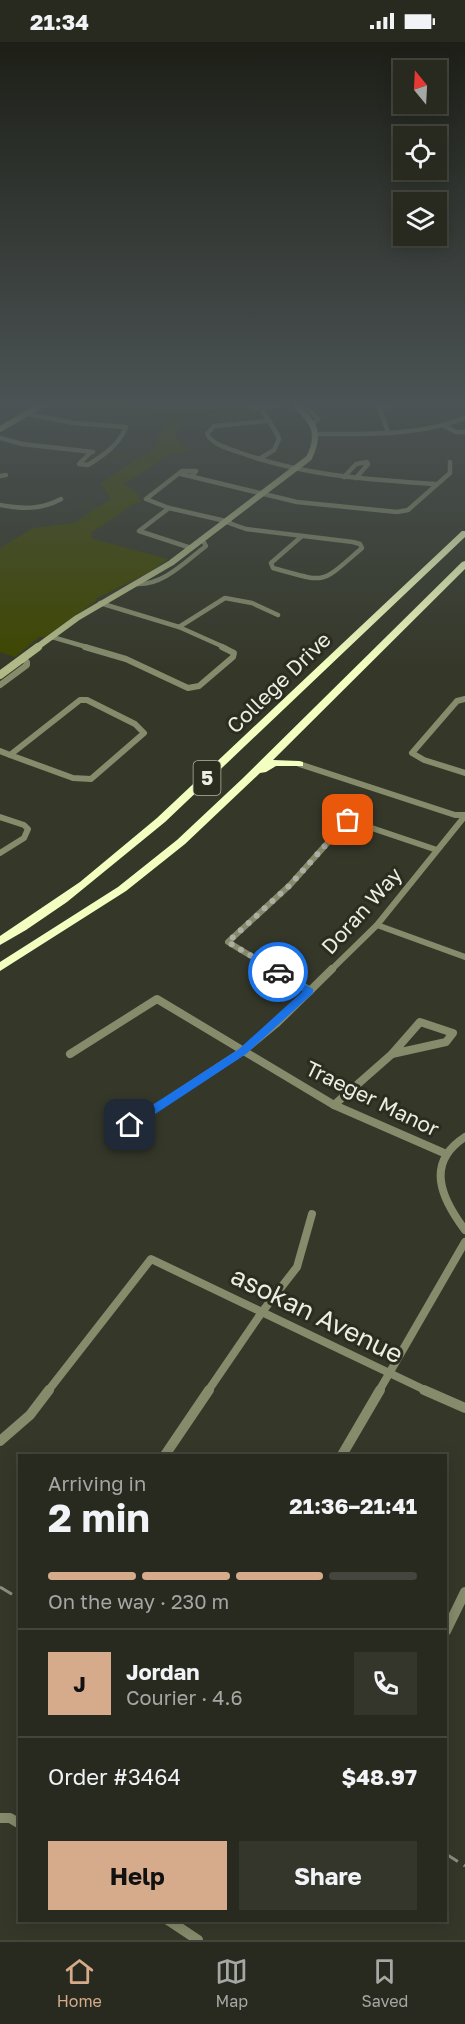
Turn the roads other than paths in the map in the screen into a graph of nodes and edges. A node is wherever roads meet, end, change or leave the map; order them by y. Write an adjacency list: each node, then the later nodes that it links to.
1 (160, 490): 8 (street)
2 (243, 490): 5 (street)
3 (270, 490): 5 (street)
4 (429, 490): 5 (street)
5 (263, 495): 9 (street)
6 (61, 499): 7 (street)
7 (0, 505)
8 (170, 508): 9 (street); 14 (street)
9 (226, 522): 12 (street); 13 (street)
10 (465, 525): 17 (highway)
11 (465, 533): 17 (highway, College Drive / 5)
12 (302, 536): 12 (street)
13 (202, 539): 14 (street); 16 (street)
14 (191, 548): 16 (street)
15 (465, 564): 30 (highway, 5)
16 (136, 584): 18 (street)
17 (399, 596): 36 (highway, College Drive / 5)
18 (99, 603): 20 (street); 21 (street)
19 (278, 615): 20 (street)
20 (179, 627): 21 (street)
21 (52, 637): 22 (street)
22 (22, 659): 23 (street); 24 (street)
23 (0, 675)
24 (0, 685)
25 (465, 699): 29 (street)
26 (0, 751): 27 (street)
27 (10, 755): 27 (street)
28 (299, 764): 30 (highway); 31 (street)
29 (465, 773)
30 (246, 781): 38 (highway, 5)
31 (465, 815): 33 (street, Doran Way)
32 (0, 817): 34 (street)
33 (437, 850): 35 (street, Doran Way); 39 (street)
34 (0, 853)
35 (377, 925): 37 (street); 39 (street, Doran Way)
36 (0, 941)
37 (465, 957)
38 (0, 967)
39 (310, 991): 40 (street, Doran Way)
40 (243, 1052): 41 (street, Traeger Manor); 43 (street, Traeger Manor); 44 (street, Doran Way)
41 (70, 1054)
42 (392, 1054): 42 (street); 43 (street)
43 (333, 1105): 46 (street, Traeger Manor)
44 (130, 1125)
45 (465, 1137): 46 (street)
46 (444, 1153): 48 (street)
47 (312, 1214): 50 (street)
48 (465, 1230)
49 (465, 1242): 51 (street)
50 (262, 1312): 51 (street, asokan Avenue); 53 (street, asokan Avenue); 54 (street)
51 (390, 1375): 52 (street, asokan Avenue); 55 (street)
52 (465, 1408)
53 (0, 1441)
54 (166, 1454)
55 (343, 1454)
56 (465, 1592): 57 (street)
57 (447, 1629)
58 (0, 1818): 59 (street)
59 (18, 1823)
60 (171, 1922): 61 (street)
61 (198, 1940)

